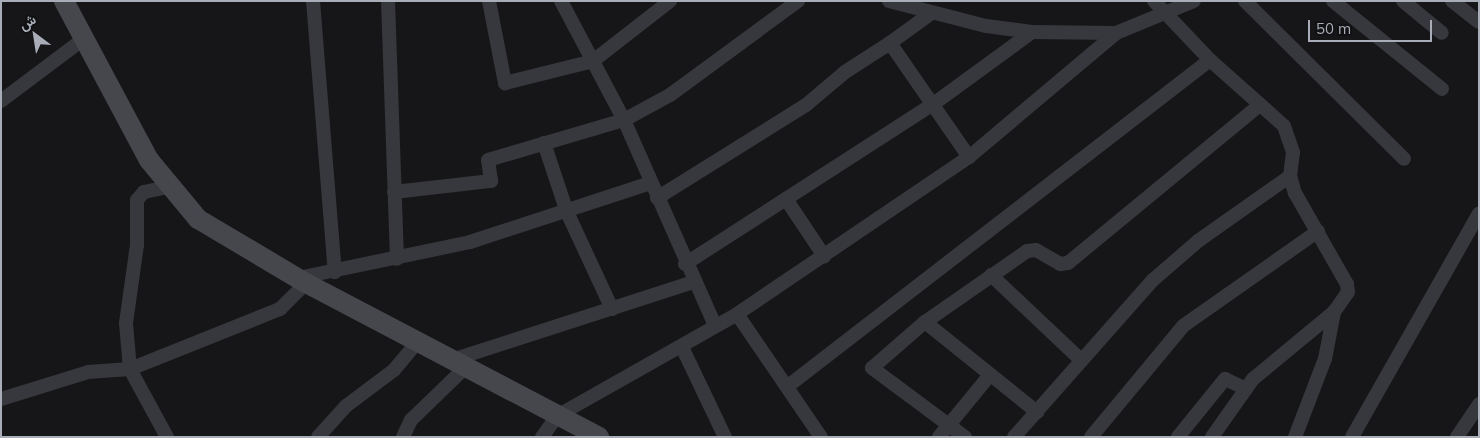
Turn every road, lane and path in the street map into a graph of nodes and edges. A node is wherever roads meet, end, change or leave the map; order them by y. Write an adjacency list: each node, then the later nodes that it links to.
1 (64, 1): 21 (main road)
2 (313, 1): 45 (street)
3 (388, 1): 36 (street)
4 (489, 1): 24 (street)
5 (561, 1): 24 (street)
6 (670, 1): 24 (street)
7 (798, 1): 29 (street)
8 (889, 1): 15 (street)
9 (1154, 1): 16 (street)
10 (1194, 1): 16 (street)
11 (1245, 1): 32 (street)
12 (1333, 1): 25 (street)
13 (1403, 1): 20 (street)
14 (1452, 1): 17 (street)
15 (930, 14): 18 (street); 22 (street)
16 (1164, 14): 19 (street); 23 (street)
17 (1479, 22)
18 (1032, 32): 19 (street); 27 (street)
19 (1116, 33): 31 (street)
20 (1442, 33)
21 (85, 38): 26 (street); 35 (main road)
22 (890, 43): 27 (street); 37 (street)
23 (1210, 60): 28 (street); 60 (street)
24 (593, 61): 29 (street)
25 (1442, 89)
26 (1, 101)
27 (932, 105): 31 (street); 38 (street)
28 (1260, 105): 33 (street); 46 (street)
29 (624, 120): 30 (street); 34 (street)
30 (544, 143): 36 (street); 39 (street)
31 (969, 157): 42 (street)
32 (1404, 159)
33 (1290, 176): 41 (street); 56 (street)
34 (651, 183): 37 (street); 39 (street)
35 (168, 187): 47 (main road); 58 (street)
36 (394, 192): 43 (street)
37 (657, 198): 44 (street)
38 (786, 199): 42 (street); 44 (street)
39 (567, 212): 43 (street); 49 (street)
40 (1479, 214): 81 (street)
41 (1318, 231): 50 (street); 77 (street)
42 (824, 256): 51 (street)
43 (398, 259): 45 (street)
44 (685, 264): 48 (street)
45 (335, 272): 47 (street)
46 (991, 275): 52 (street); 56 (street)
47 (302, 281): 54 (main road); 58 (street)
48 (694, 282): 49 (street); 53 (street)
49 (612, 309): 57 (street)
50 (1334, 312): 61 (street); 80 (street)
51 (737, 314): 53 (street); 60 (street)
52 (926, 322): 59 (street); 66 (street)
53 (715, 325): 55 (street)
54 (419, 340): 57 (main road); 68 (street)
55 (682, 347): 65 (street); 72 (street)
56 (1081, 360): 64 (street)
57 (461, 363): 65 (main road); 69 (street)
58 (130, 369): 62 (street); 67 (street)
59 (990, 374): 64 (street); 66 (street)
60 (788, 386): 73 (street)
61 (1246, 389): 78 (street); 79 (street)
62 (1, 398)
63 (1479, 404): 82 (street)
64 (1037, 412): 76 (street)
65 (557, 416): 70 (street); 71 (main road)
66 (949, 425): 74 (street); 75 (street)
67 (167, 437)
68 (318, 437)
69 (403, 437)
70 (542, 437)
71 (599, 437)
72 (725, 437)
73 (821, 437)
74 (938, 437)
75 (965, 437)
76 (1014, 437)
77 (1092, 437)
78 (1178, 437)
79 (1212, 437)
80 (1295, 437)
81 (1352, 437)
82 (1458, 437)

